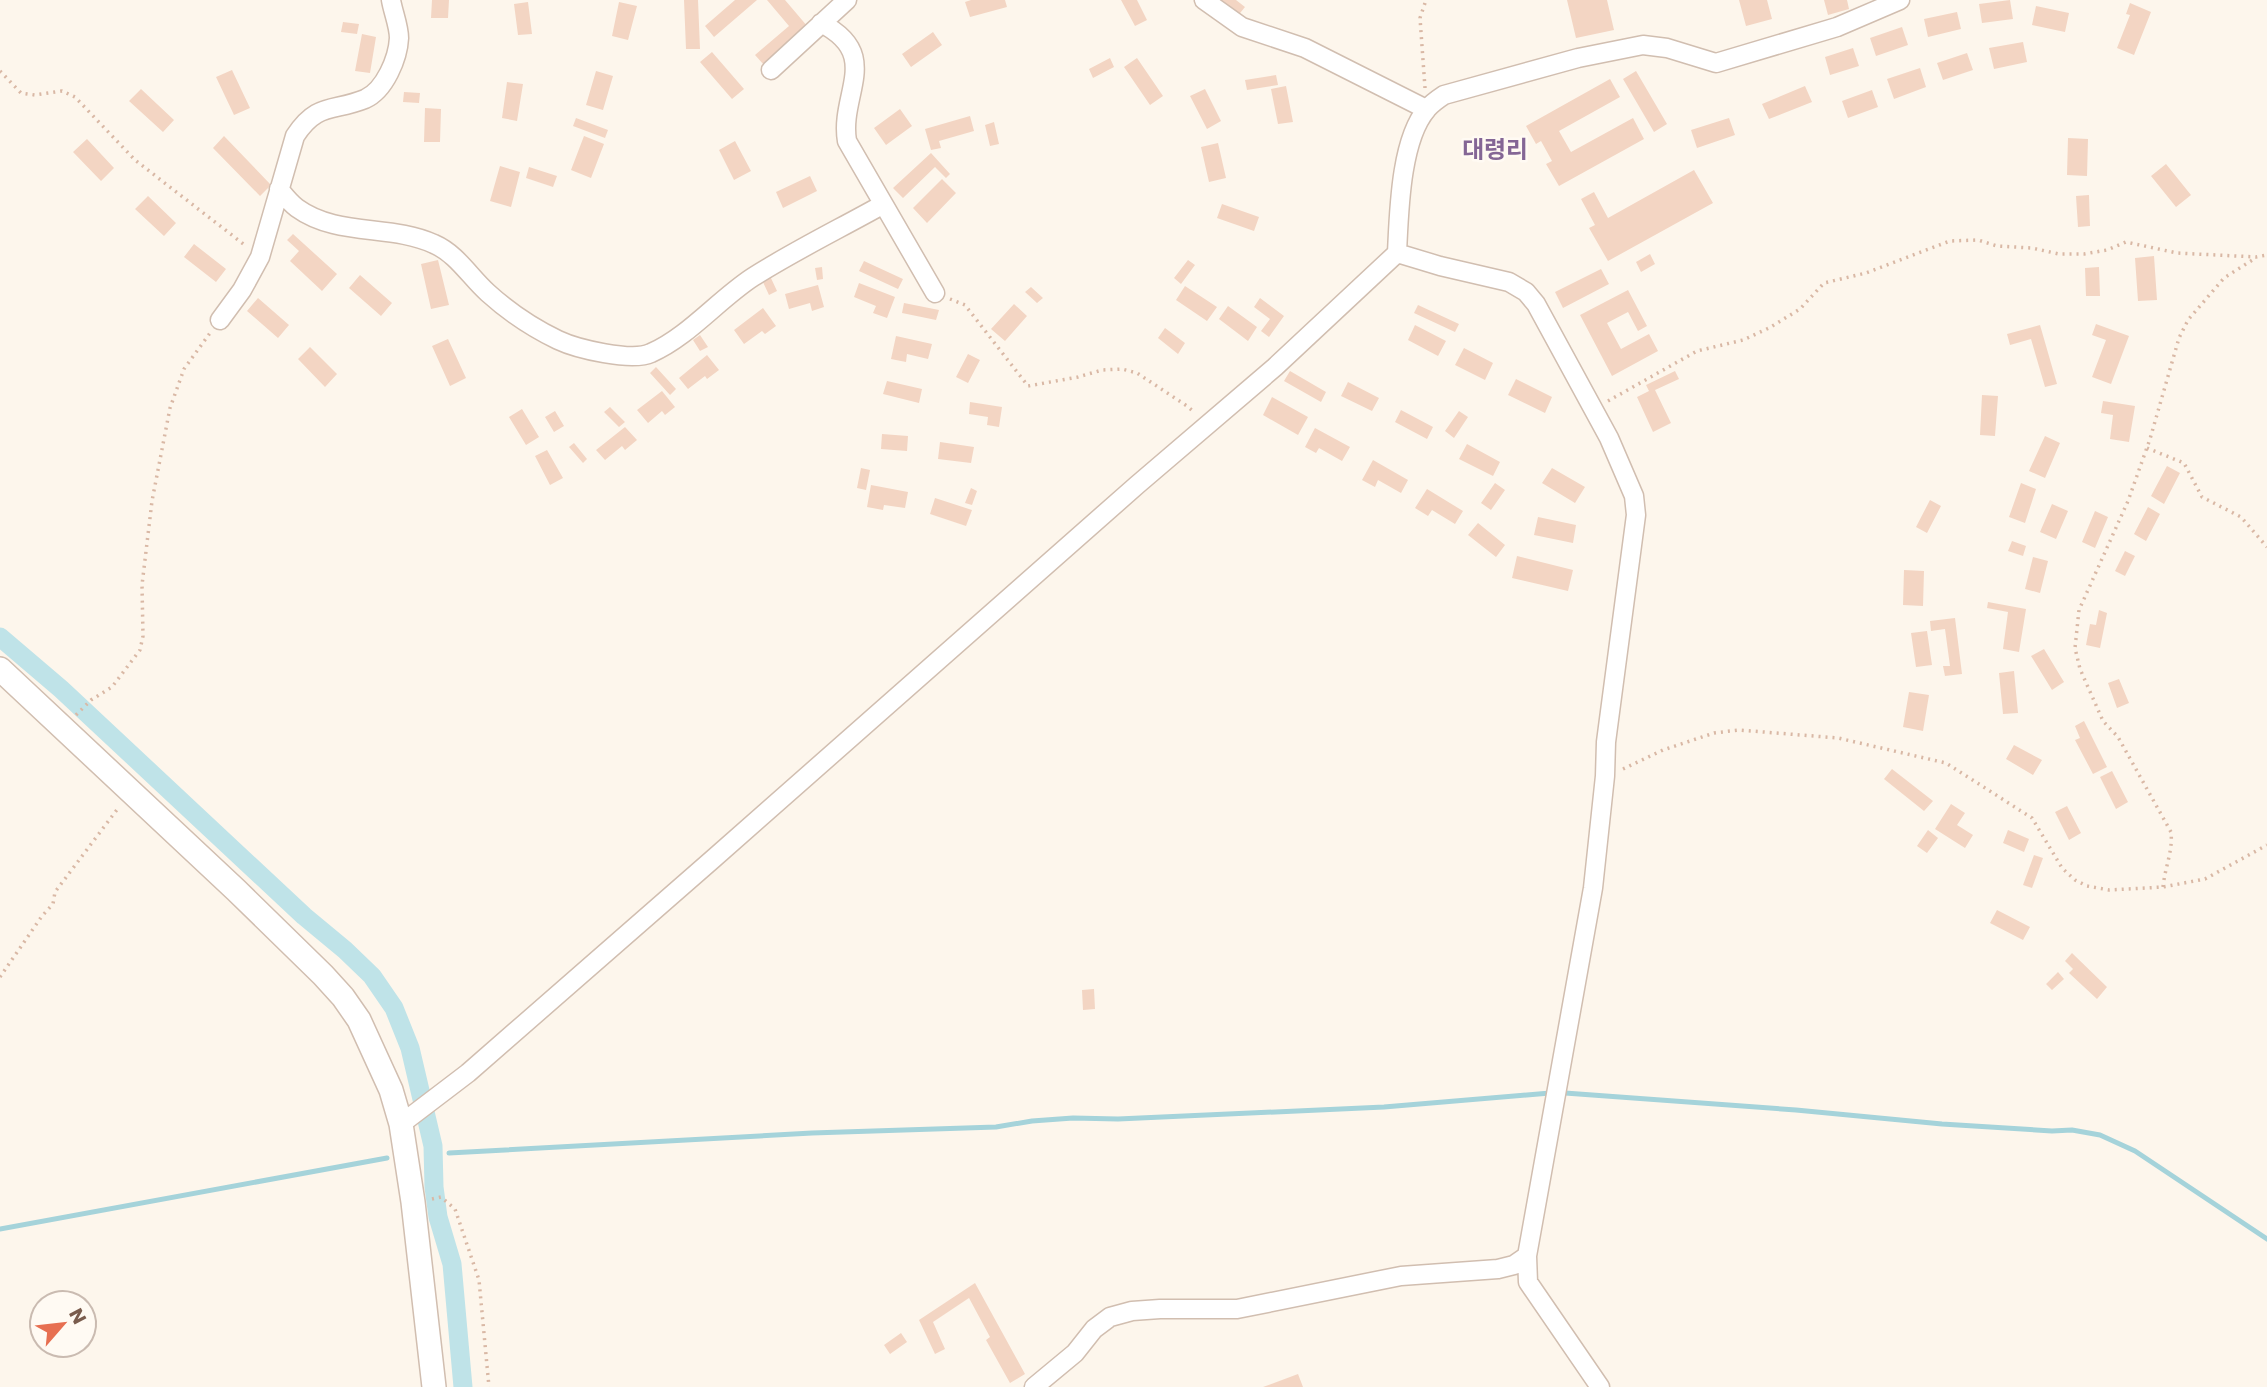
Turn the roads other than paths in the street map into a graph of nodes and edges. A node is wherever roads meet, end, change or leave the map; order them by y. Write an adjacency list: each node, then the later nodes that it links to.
1 (391, 0): 10 (street)
2 (847, 0): 7 (street)
3 (1204, 0): 9 (street)
4 (1852, 0): 6 (street)
5 (1900, 0): 6 (street)
6 (1855, 19): 9 (street)
7 (821, 23): 8 (street); 11 (street)
8 (771, 70)
9 (1426, 109): 12 (street)
10 (279, 189): 11 (street); 14 (street)
11 (882, 205): 13 (street)
12 (1397, 253): 16 (street); 17 (street)
13 (935, 293)
14 (220, 320)
15 (0, 669): 16 (street)
16 (407, 1121): 19 (street)
17 (1528, 1256): 18 (street); 20 (street)
18 (1038, 1386)
19 (434, 1387)
20 (1600, 1387)

